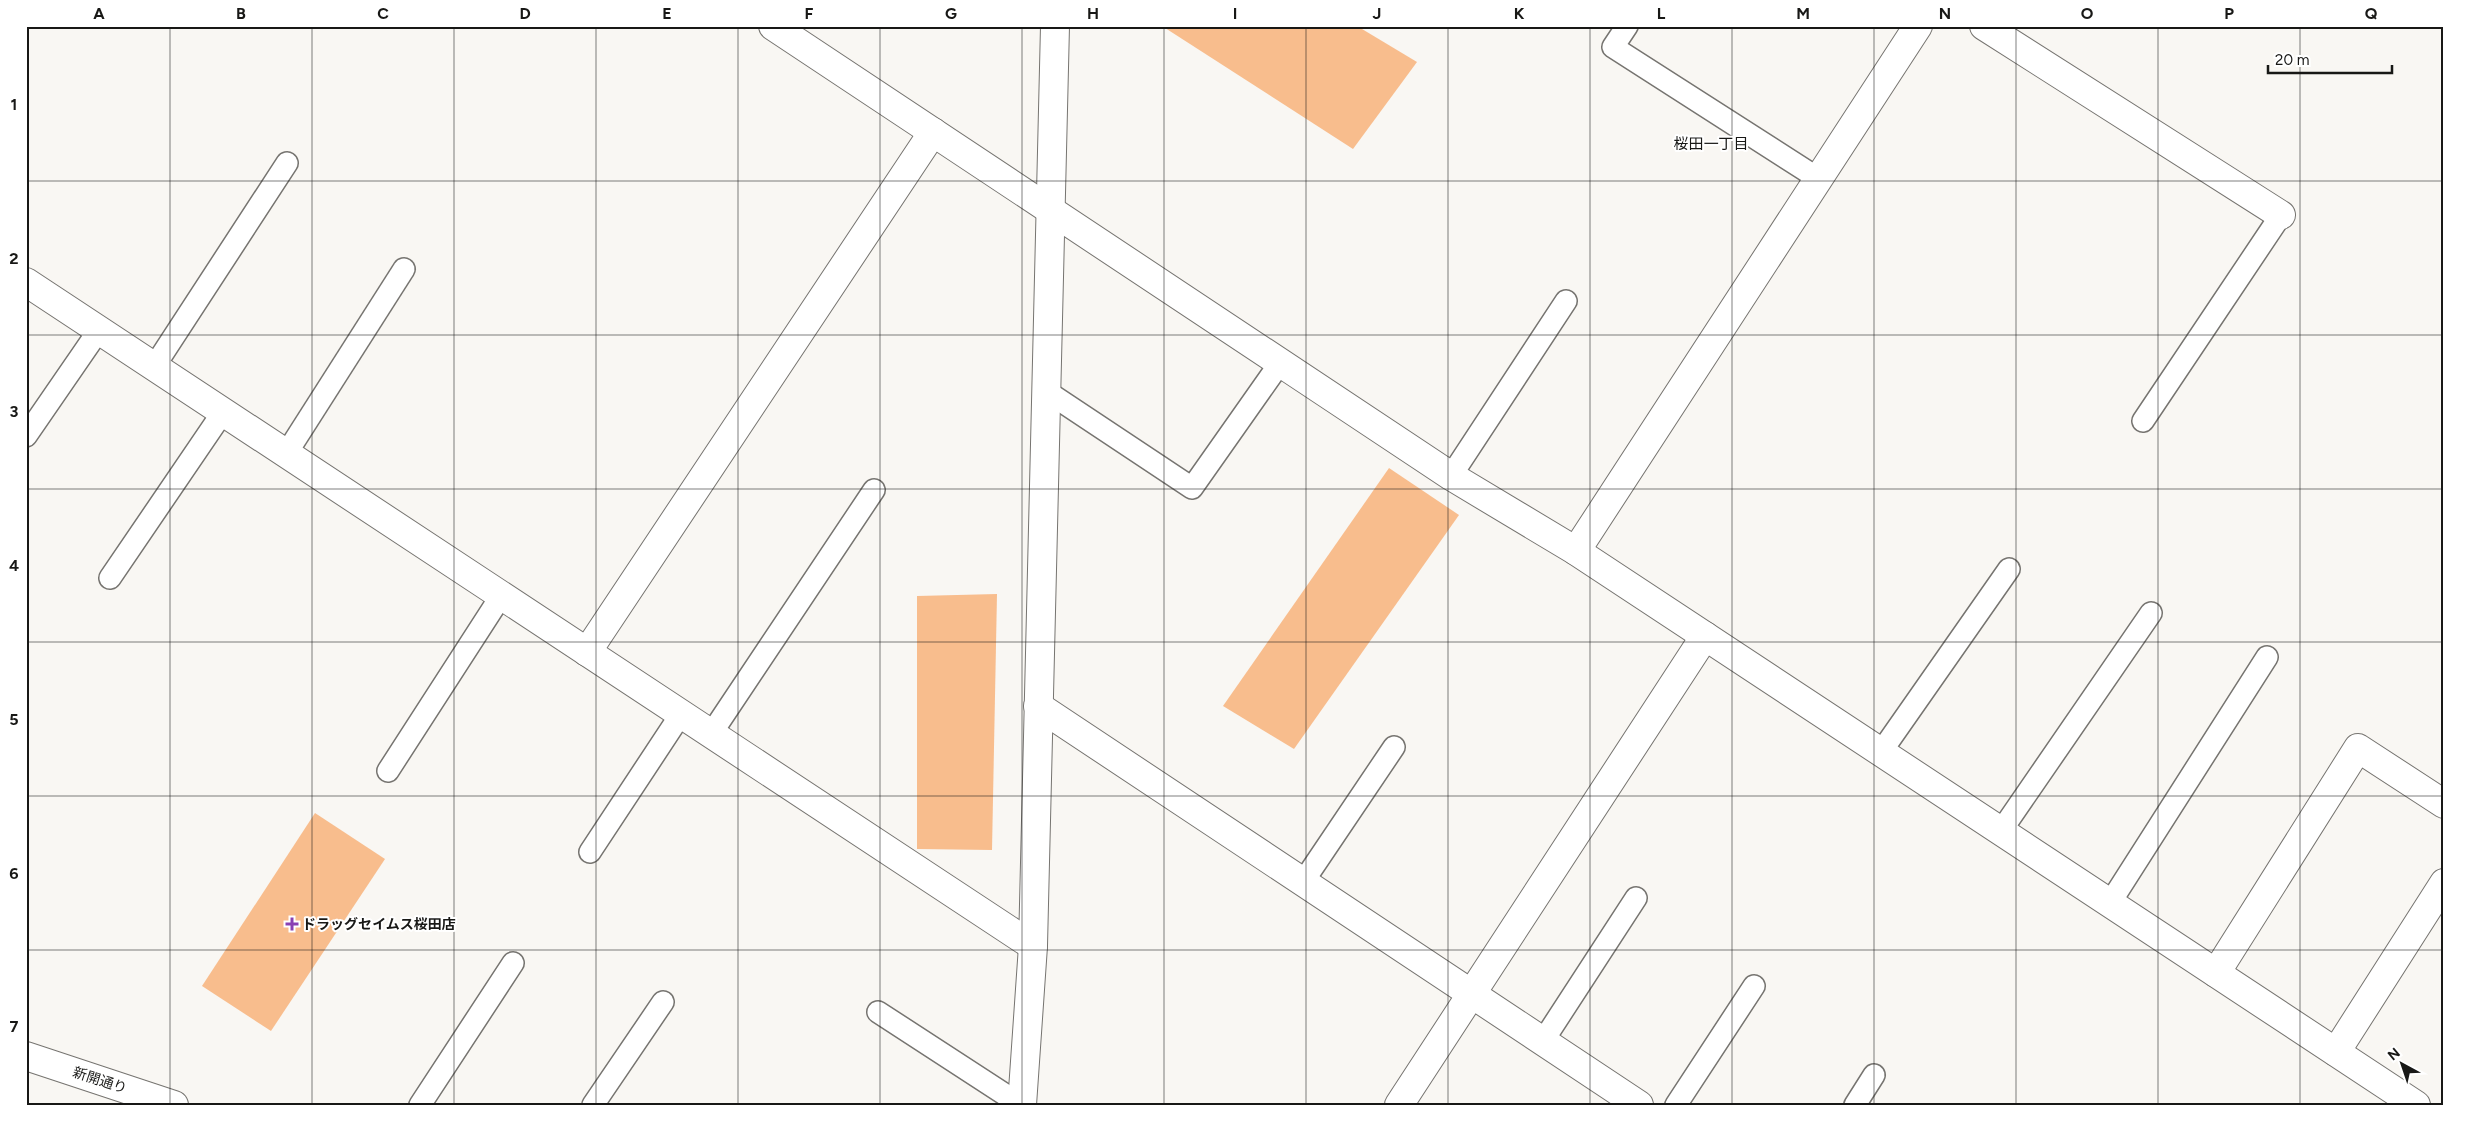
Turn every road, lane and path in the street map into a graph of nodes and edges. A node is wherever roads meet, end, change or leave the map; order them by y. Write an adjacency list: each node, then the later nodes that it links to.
1 (773, 26): 6 (street)
2 (1055, 26): 9 (street)
3 (1626, 26): 8 (lane)
4 (1918, 26): 8 (street)
5 (1984, 26): 10 (street)
6 (933, 132): 9 (street); 30 (street)
7 (287, 163): 16 (lane)
8 (1819, 178): 24 (street)
9 (1050, 209): 15 (street); 17 (street)
10 (2281, 215): 19 (lane)
11 (404, 269): 21 (lane)
12 (26, 282): 14 (street)
13 (1566, 301): 22 (lane)
14 (99, 330): 16 (street); 20 (lane)
15 (1280, 362): 17 (lane); 22 (street)
16 (154, 367): 18 (street)
17 (1046, 390): 32 (street)
18 (223, 412): 21 (street); 26 (lane)
19 (2143, 421)
20 (26, 436)
21 (286, 454): 27 (street)
22 (1452, 476): 24 (street)
23 (874, 490): 34 (lane)
24 (1576, 551): 29 (street)
25 (2009, 569): 36 (lane)
26 (110, 578)
27 (501, 596): 30 (street); 37 (lane)
28 (2151, 613): 39 (lane)
29 (1705, 636): 36 (street); 49 (street)
30 (587, 652): 33 (street)
31 (2268, 657): 44 (lane)
32 (1038, 706): 41 (street); 45 (street)
33 (681, 714): 34 (street); 40 (lane)
34 (711, 734): 45 (street)
35 (1394, 747): 41 (lane)
36 (1881, 752): 39 (street)
37 (388, 771)
38 (2444, 804): 47 (street)
39 (2001, 831): 44 (street)
40 (590, 852)
41 (1303, 882): 49 (street)
42 (2444, 883): 53 (street)
43 (1636, 898): 52 (lane)
44 (2110, 903): 47 (street)
45 (1033, 946): 59 (street)
46 (513, 963): 57 (lane)
47 (2216, 973): 53 (street)
48 (1754, 986): 62 (lane)
49 (1471, 994): 52 (street); 60 (street)
50 (663, 1002): 58 (lane)
51 (878, 1012): 59 (lane)
52 (1543, 1041): 61 (street)
53 (2336, 1052): 64 (street)
54 (26, 1056): 56 (street, 新開通り)
55 (1874, 1075): 63 (lane)
56 (174, 1105)
57 (420, 1105)
58 (593, 1105)
59 (1022, 1105)
60 (1399, 1105)
61 (1639, 1105)
62 (1676, 1105)
63 (1855, 1105)
64 (2416, 1105)

